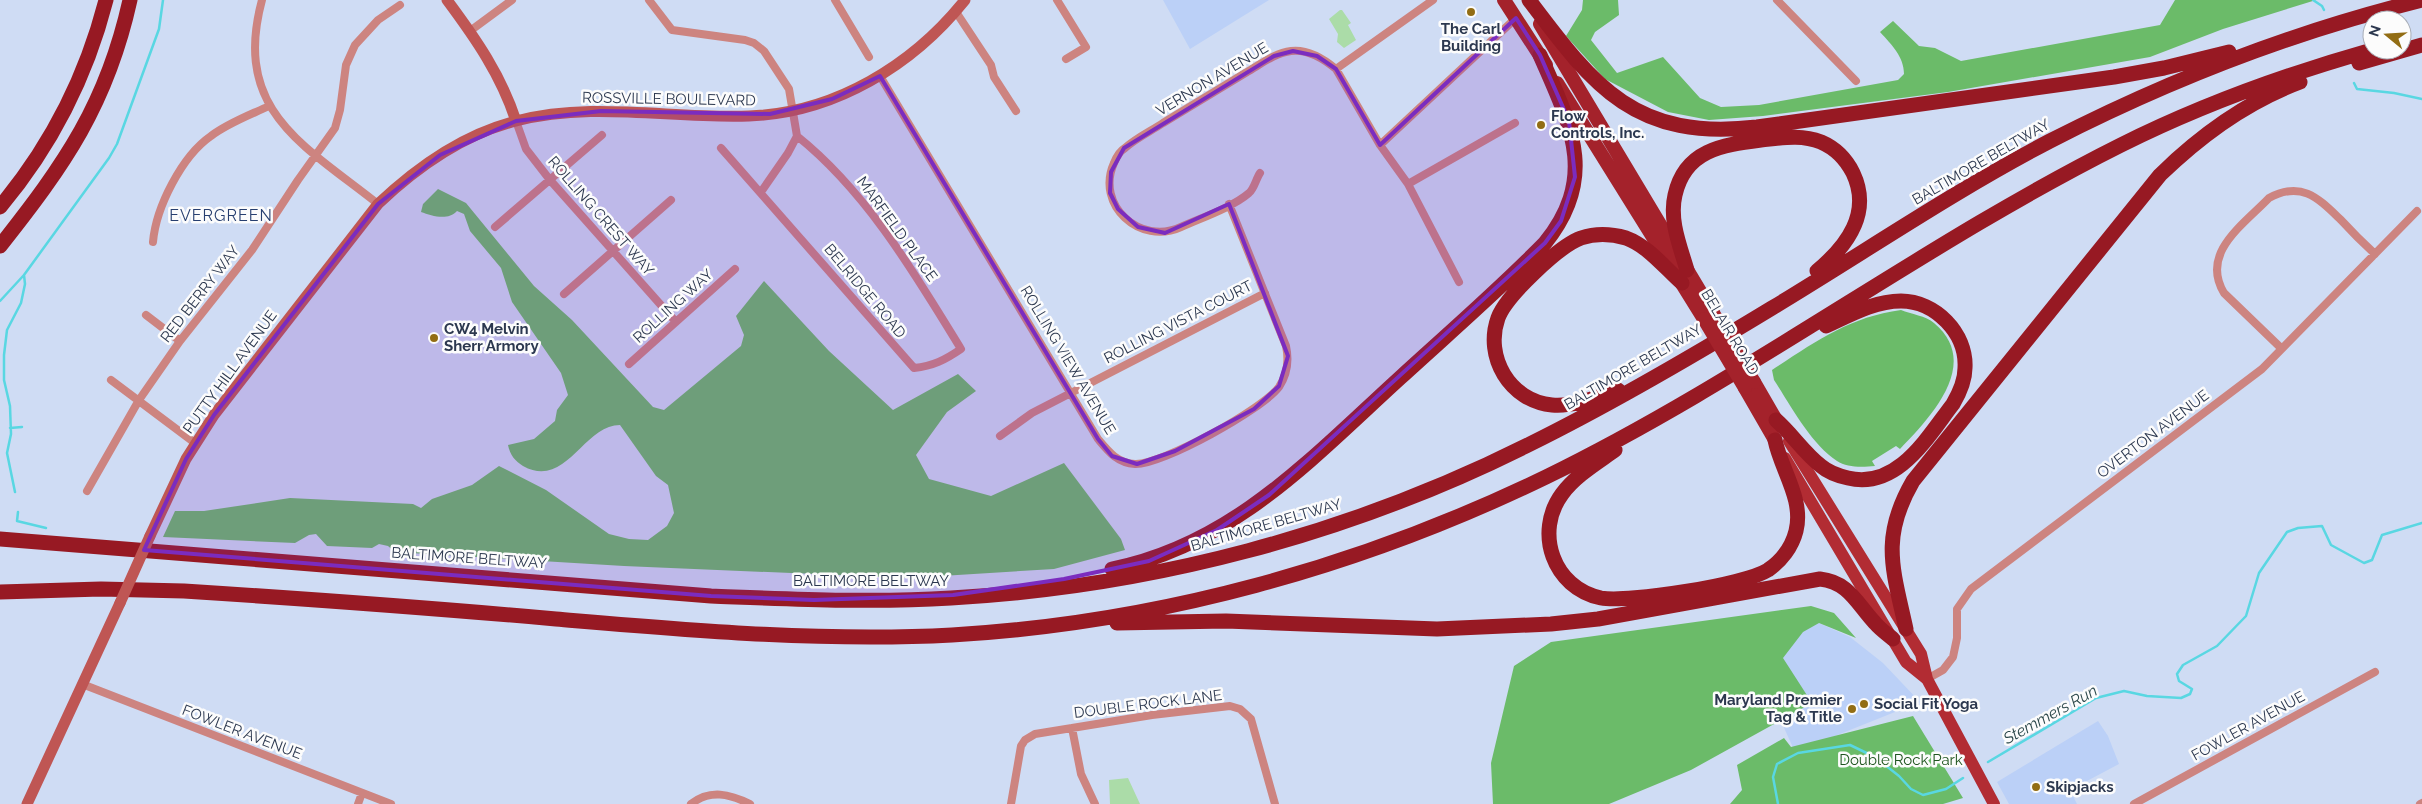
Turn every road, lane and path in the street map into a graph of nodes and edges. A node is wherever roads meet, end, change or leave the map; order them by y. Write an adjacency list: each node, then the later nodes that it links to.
1 (106, 0): 45 (highway)
2 (130, 0): 49 (highway)
3 (262, 0): 28 (street)
4 (448, 0): 18 (main road)
5 (512, 0): 18 (street)
6 (649, 0): 29 (street)
7 (835, 0): 23 (street)
8 (965, 0): 16 (main road, ROSSVILLE BOULEVARD)
9 (1057, 0): 24 (street)
10 (1433, 0): 25 (street)
11 (1504, 0): 17 (highway, BELAIR ROAD)
12 (1528, 0): 19 (highway); 53 (highway, BELAIR ROAD)
13 (1777, 0): 27 (street)
14 (2422, 0): 19 (highway, BALTIMORE BELTWAY)
15 (400, 5): 37 (street, RED BERRY WAY)
16 (956, 12): 26 (main road, ROSSVILLE BOULEVARD); 30 (street)
17 (1516, 18): 22 (highway, BELAIR ROAD); 35 (street)
18 (470, 31): 31 (main road)
19 (2279, 42): 57 (highway, BALTIMORE BELTWAY)
20 (2422, 45): 80 (highway)
21 (2362, 53): 61 (highway)
22 (1540, 55): 53 (highway, BELAIR ROAD); 78 (highway)
23 (869, 57)
24 (1066, 60)
25 (1336, 69): 35 (street, VERNON AVENUE); 44 (street, VERNON AVENUE)
26 (880, 76): 29 (main road, ROSSVILLE BOULEVARD); 68 (street, ROLLING VIEW AVENUE)
27 (1856, 81)
28 (269, 106): 37 (street); 48 (street)
29 (793, 110): 31 (main road, ROSSVILLE BOULEVARD); 34 (street)
30 (1016, 111)
31 (516, 121): 39 (street, ROLLING CREST WAY); 43 (main road, PUTTY HILL AVENUE)
32 (1515, 123): 40 (street)
33 (602, 135): 39 (street)
34 (798, 136): 41 (street); 63 (street, MARFIELD PLACE)
35 (1380, 144): 40 (street, VERNON AVENUE)
36 (721, 148): 41 (street, BELRIDGE ROAD)
37 (317, 155): 43 (street); 60 (street, RED BERRY WAY)
38 (1260, 173): 44 (street, VERNON AVENUE)
39 (550, 180): 47 (street); 50 (street, ROLLING CREST WAY)
40 (1408, 184): 54 (street, VERNON AVENUE)
41 (761, 192): 63 (street, BELRIDGE ROAD)
42 (671, 200): 50 (street)
43 (378, 204): 74 (main road, PUTTY HILL AVENUE)
44 (1229, 204): 55 (street, ROLLING VIEW AVENUE)
45 (0, 207)
46 (2416, 211): 51 (street, OVERTON AVENUE)
47 (495, 227)
48 (153, 242)
49 (0, 246)
50 (613, 251): 56 (street); 59 (street, ROLLING CREST WAY)
51 (2375, 254): 62 (street, OVERTON AVENUE); 62 (street)
52 (735, 269): 59 (street, ROLLING WAY)
53 (1684, 276): 57 (highway); 66 (highway); 67 (highway, BELAIR ROAD, bridge)
54 (1458, 282)
55 (1265, 292): 68 (street, ROLLING VISTA COURT); 68 (street, ROLLING VIEW AVENUE)
56 (564, 294)
57 (1772, 308): 66 (highway, BALTIMORE BELTWAY)
58 (146, 314): 60 (street)
59 (676, 322): 64 (street, ROLLING WAY)
60 (180, 341): 69 (street, RED BERRY WAY)
61 (1778, 346): 70 (highway); 71 (highway)
62 (2281, 348): 83 (street, OVERTON AVENUE)
63 (961, 350)
64 (629, 364)
65 (111, 380): 69 (street)
66 (1648, 380): 78 (highway, BALTIMORE BELTWAY)
67 (1750, 385): 71 (highway, BELAIR ROAD); 73 (highway, BELAIR ROAD)
68 (1071, 392): 72 (street, ROLLING VISTA COURT)
69 (139, 400): 74 (street); 75 (street, RED BERRY WAY)
70 (1669, 410): 73 (highway); 79 (highway)
71 (1776, 420): 80 (main road, BELAIR ROAD)
72 (1000, 436)
73 (1774, 440): 81 (main road, BELAIR ROAD)
74 (195, 444): 84 (main road, PUTTY HILL AVENUE, bridge)
75 (87, 491)
76 (0, 539): 78 (highway, BALTIMORE BELTWAY)
77 (0, 593): 79 (highway)
78 (886, 601)
79 (1068, 624): 81 (highway)
80 (1906, 629): 83 (main road, BELAIR ROAD)
81 (1892, 639): 83 (main road, BELAIR ROAD)
82 (2374, 672): 96 (street, FOWLER AVENUE)
83 (1927, 679): 95 (main road, BELAIR ROAD)
84 (82, 684): 86 (street, FOWLER AVENUE); 87 (main road, PUTTY HILL AVENUE)
85 (1072, 728): 92 (street, DOUBLE ROCK LANE); 93 (street); 94 (street, DOUBLE ROCK LANE)
86 (362, 793): 88 (street); 89 (street, FOWLER AVENUE)
87 (27, 804)
88 (358, 804)
89 (391, 804)
90 (691, 804): 91 (street)
91 (750, 804)
92 (1011, 804)
93 (1095, 804)
94 (1275, 804)
95 (1994, 804)
96 (2134, 804)

